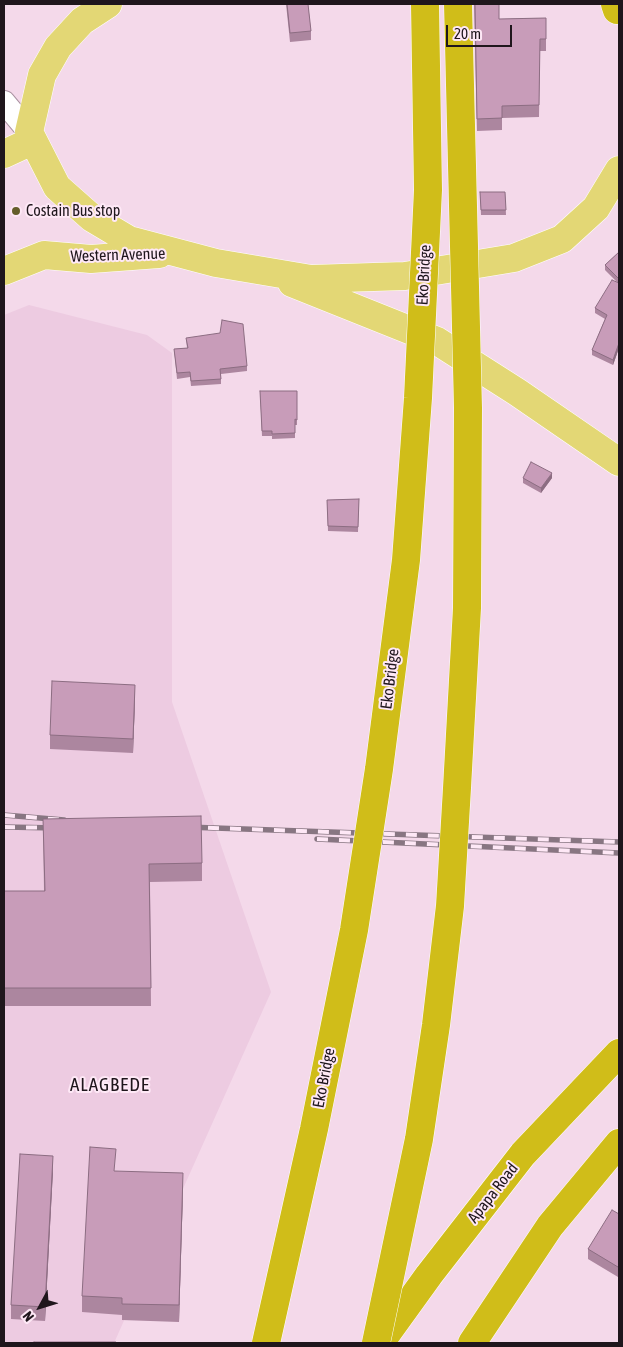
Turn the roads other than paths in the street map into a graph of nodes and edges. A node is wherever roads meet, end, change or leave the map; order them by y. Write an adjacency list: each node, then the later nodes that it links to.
1 (108, 4): 5 (main road)
2 (425, 4): 14 (highway, Eko Bridge, bridge)
3 (458, 4): 15 (highway, bridge)
4 (4, 102): 5 (street)
5 (31, 137): 6 (main road); 8 (main road)
6 (4, 154)
7 (619, 170): 9 (main road)
8 (176, 253): 9 (main road); 10 (main road, Western Avenue)
9 (256, 268): 11 (main road)
10 (4, 271)
11 (619, 462)
12 (619, 1053): 16 (highway, Apapa Road)
13 (619, 1143): 17 (highway)
14 (266, 1343)
15 (376, 1343)
16 (380, 1343)
17 (472, 1343)

